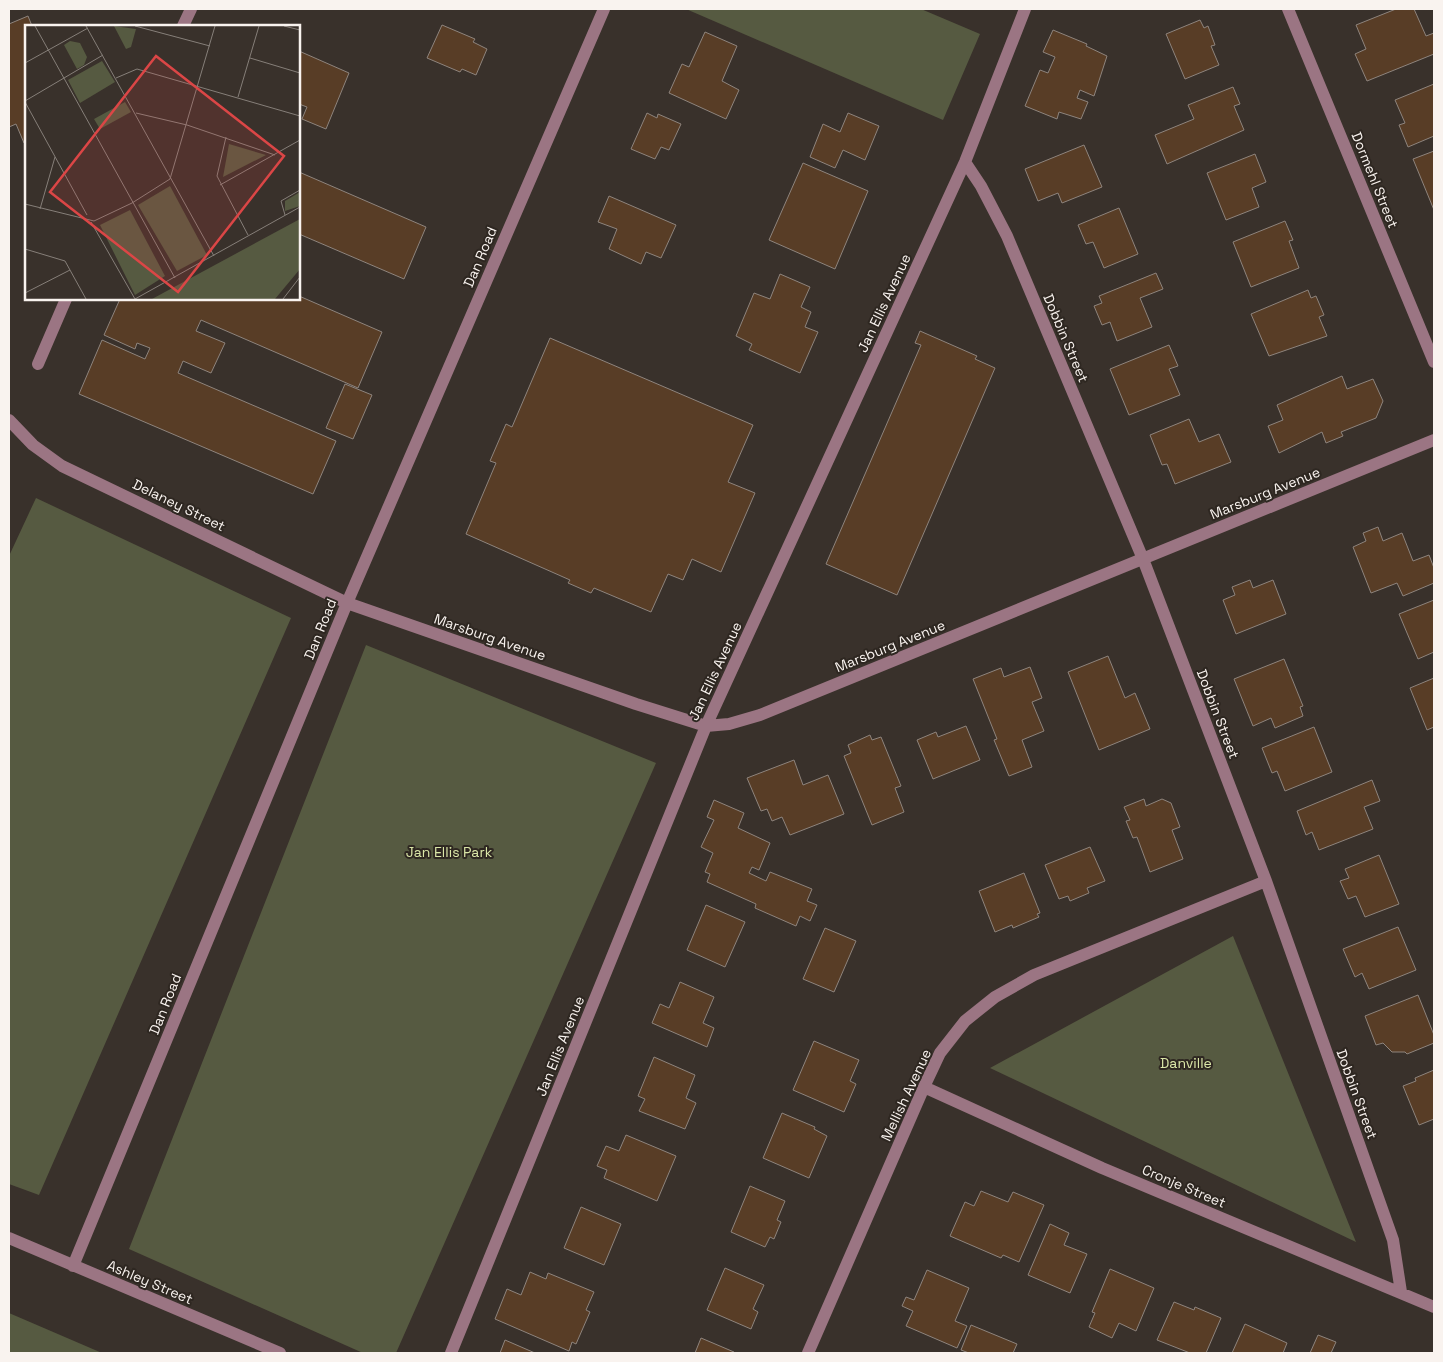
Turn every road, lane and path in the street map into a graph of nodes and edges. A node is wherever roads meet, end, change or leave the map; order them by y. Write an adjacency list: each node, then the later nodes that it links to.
1 (191, 9): 5 (street)
2 (604, 9): 13 (street, Dan Road)
3 (1025, 9): 6 (street, Jan Ellis Avenue)
4 (1288, 9): 8 (street, Dormehl Street)
5 (183, 25)
6 (965, 162): 12 (street, Dobbin Street); 14 (street, Jan Ellis Avenue)
7 (66, 300): 9 (street)
8 (1434, 362)
9 (38, 364)
10 (10, 426): 13 (street, Delaney Street)
11 (1434, 440): 12 (street, Marsburg Avenue)
12 (1143, 559): 14 (street, Marsburg Avenue); 15 (street, Dobbin Street)
13 (347, 603): 14 (street, Marsburg Avenue); 18 (street, Dan Road)
14 (706, 726): 22 (street, Jan Ellis Avenue)
15 (1266, 881): 16 (street, Mellish Avenue); 19 (street, Dobbin Street)
16 (924, 1087): 19 (street, Cronje Street); 23 (street, Mellish Avenue)
17 (9, 1238): 18 (street, Ashley Street)
18 (73, 1266): 21 (street, Ashley Street)
19 (1401, 1292): 20 (street, Cronje Street)
20 (1434, 1307)
21 (280, 1353)
22 (451, 1353)
23 (808, 1353)

